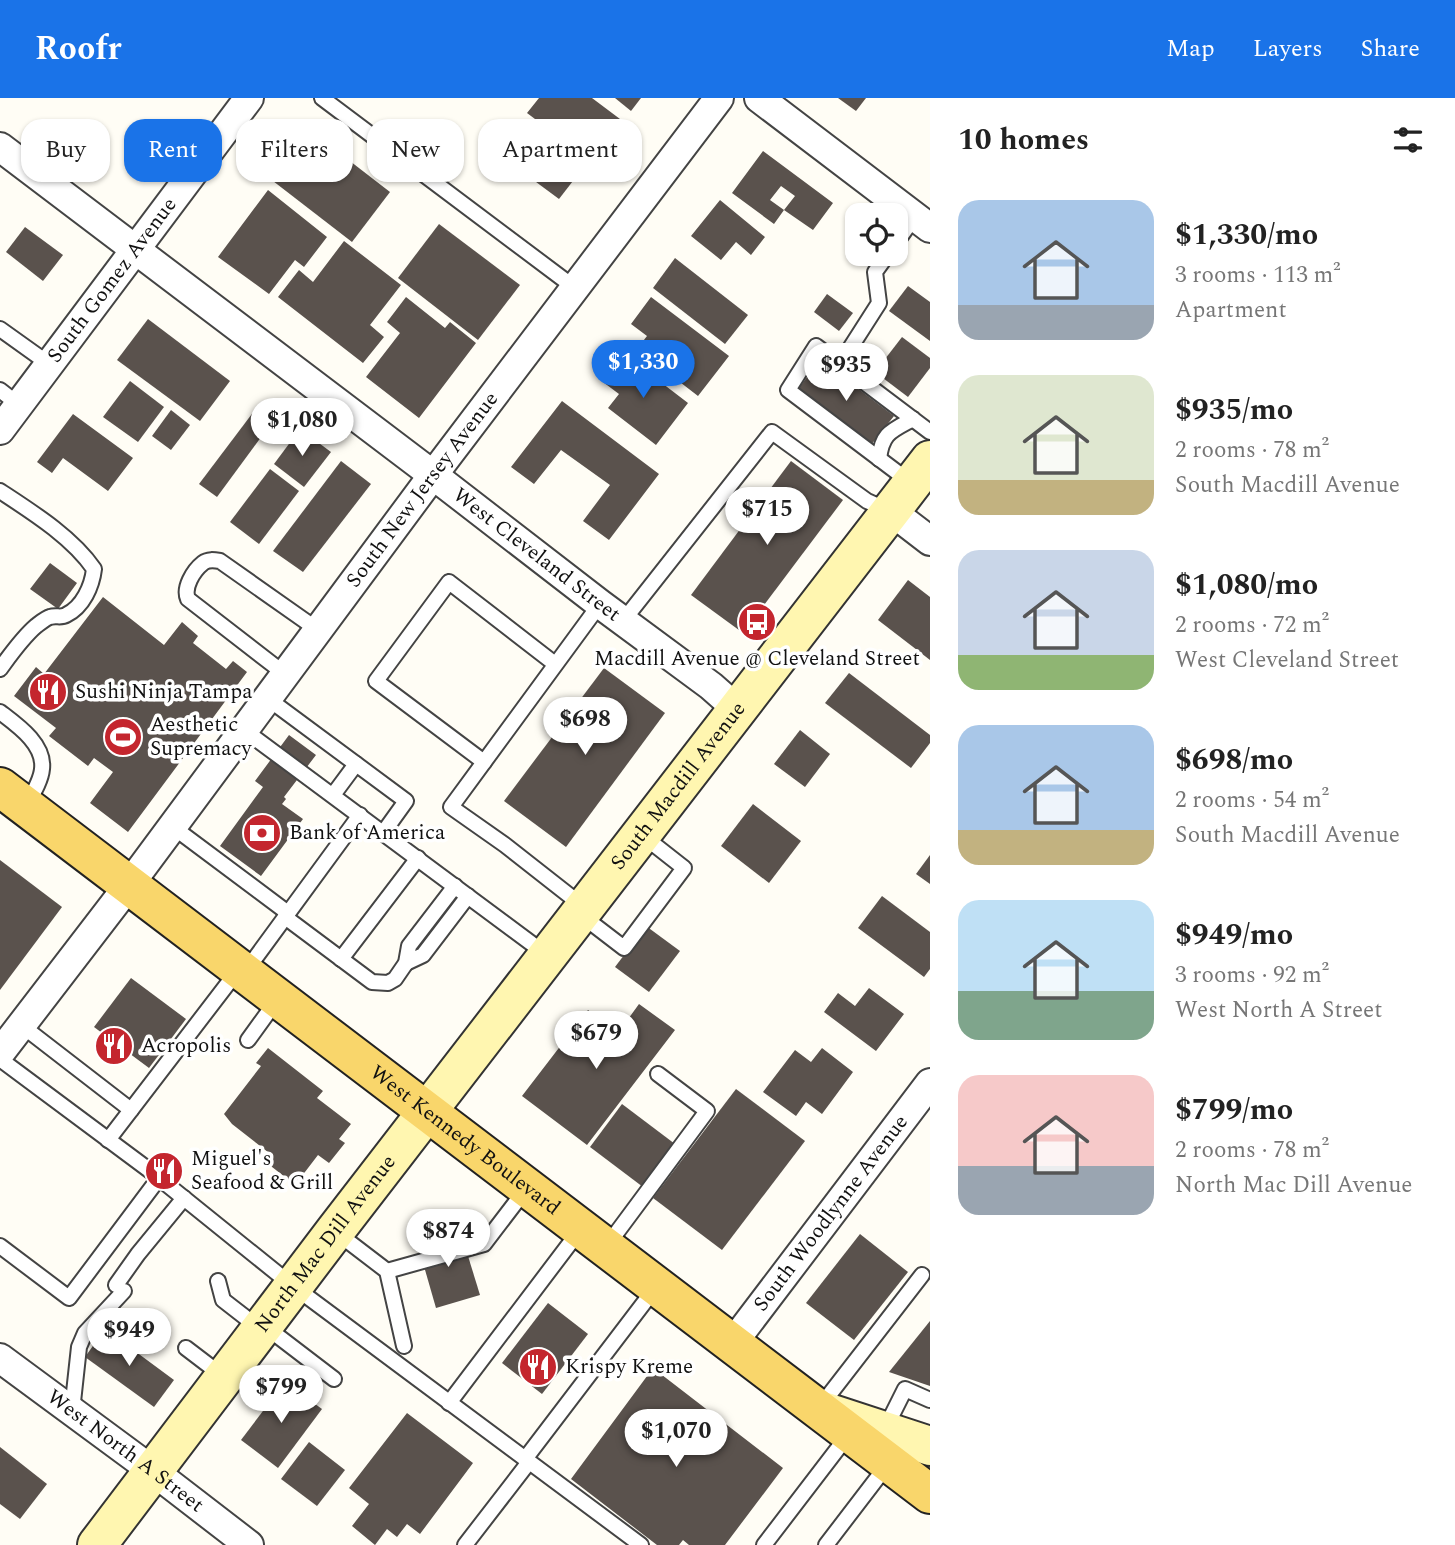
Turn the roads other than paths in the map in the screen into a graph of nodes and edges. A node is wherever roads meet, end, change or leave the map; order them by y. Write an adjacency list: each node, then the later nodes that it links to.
1 (249, 98): 8 (street, South Gomez Avenue)
2 (322, 98): 10 (lane)
3 (719, 98): 10 (street, South New Jersey Avenue)
4 (759, 98): 6 (street)
5 (0, 147): 8 (street, West Cleveland Street)
6 (922, 222): 7 (lane)
7 (908, 233)
8 (135, 249): 13 (street, South Gomez Avenue); 19 (street, West Cleveland Street)
9 (879, 266): 12 (lane)
10 (575, 288): 19 (street, South New Jersey Avenue)
11 (0, 329): 13 (lane)
12 (840, 364): 15 (lane); 18 (lane)
13 (49, 365): 14 (street, South Gomez Avenue)
14 (9, 397): 16 (street, South Gomez Avenue)
15 (913, 419): 17 (lane); 18 (lane)
16 (0, 430)
17 (930, 432)
18 (879, 459): 20 (lane)
19 (433, 475): 23 (street, West Cleveland Street); 25 (street, South New Jersey Avenue)
20 (911, 485): 22 (street); 24 (lane); 30 (street, South Macdill Avenue)
21 (0, 491): 27 (lane)
22 (930, 541)
23 (600, 604): 24 (street, West Cleveland Street); 26 (lane)
24 (624, 621): 30 (street, West Cleveland Street)
25 (318, 630): 28 (street, South New Jersey Avenue); 28 (lane)
26 (555, 664): 33 (lane); 33 (lane)
27 (0, 669)
28 (285, 674): 29 (street, South New Jersey Avenue)
29 (268, 698): 32 (street, South New Jersey Avenue); 34 (lane)
30 (737, 709): 40 (street, South Macdill Avenue)
31 (0, 712): 36 (lane)
32 (244, 730): 35 (lane); 38 (street, South New Jersey Avenue)
33 (484, 762): 45 (lane)
34 (356, 764): 35 (lane); 39 (lane)
35 (333, 795): 37 (lane)
36 (13, 797): 42 (main road, West Kennedy Boulevard)
37 (360, 815): 39 (lane); 46 (lane)
38 (173, 827): 42 (street, South New Jersey Avenue); 46 (lane)
39 (383, 833): 41 (lane)
40 (641, 834): 45 (street, South Macdill Avenue); 45 (lane)
41 (418, 858): 43 (lane); 48 (lane)
42 (129, 885): 50 (main road, West Kennedy Boulevard); 52 (street, South New Jersey Avenue)
43 (455, 886): 44 (lane); 49 (lane)
44 (468, 896): 47 (lane); 49 (lane)
45 (582, 910): 47 (street, South Macdill Avenue)
46 (287, 915): 48 (lane); 50 (lane)
47 (548, 956): 59 (street, South Macdill Avenue)
48 (341, 959): 49 (lane)
49 (406, 963)
50 (242, 971): 51 (main road, West Kennedy Boulevard); 58 (lane)
51 (278, 999): 53 (lane); 59 (main road, West Kennedy Boulevard)
52 (21, 1026): 54 (street, South New Jersey Avenue); 58 (lane)
53 (248, 1040)
54 (0, 1053)
55 (0, 1059): 60 (lane)
56 (658, 1074): 65 (lane)
57 (930, 1083): 73 (street, South Woodlynne Avenue)
58 (131, 1110): 60 (lane)
59 (428, 1112): 62 (main road, West Kennedy Boulevard); 64 (street, North Mac Dill Avenue)
60 (108, 1140): 61 (lane)
61 (159, 1178): 63 (lane); 66 (lane)
62 (527, 1188): 65 (main road, West Kennedy Boulevard); 67 (lane)
63 (184, 1198): 70 (lane); 82 (lane)
64 (335, 1231): 67 (lane); 70 (street, North Mac Dill Avenue)
65 (593, 1238): 71 (main road, West Kennedy Boulevard); 80 (lane)
66 (0, 1246)
67 (387, 1271): 74 (lane)
68 (922, 1275): 81 (lane)
69 (218, 1281): 72 (lane)
70 (293, 1286): 72 (street, North Mac Dill Avenue); 80 (lane)
71 (656, 1287): 73 (main road, West Kennedy Boulevard); 85 (lane)
72 (262, 1327): 77 (street, North Mac Dill Avenue); 78 (lane)
73 (732, 1344): 81 (main road, West Kennedy Boulevard)
74 (404, 1346)
75 (186, 1348): 77 (lane)
76 (1, 1361): 82 (street, West North A Street)
77 (225, 1377): 86 (street, North Mac Dill Avenue)
78 (334, 1379)
79 (930, 1400): 83 (lane)
80 (449, 1403): 85 (lane)
81 (818, 1409): 83 (main road, West Kennedy Boulevard)
82 (72, 1411): 86 (street, West North A Street)
83 (874, 1442): 84 (street); 87 (main road, West Kennedy Boulevard); 92 (lane); 93 (lane)
84 (930, 1446)
85 (527, 1460): 90 (lane); 91 (lane)
86 (153, 1471): 88 (street, North Mac Dill Avenue); 89 (street, West North A Street)
87 (930, 1494)
88 (98, 1545)
89 (249, 1545)
90 (465, 1545)
91 (641, 1545)
92 (764, 1545)
93 (826, 1545)

